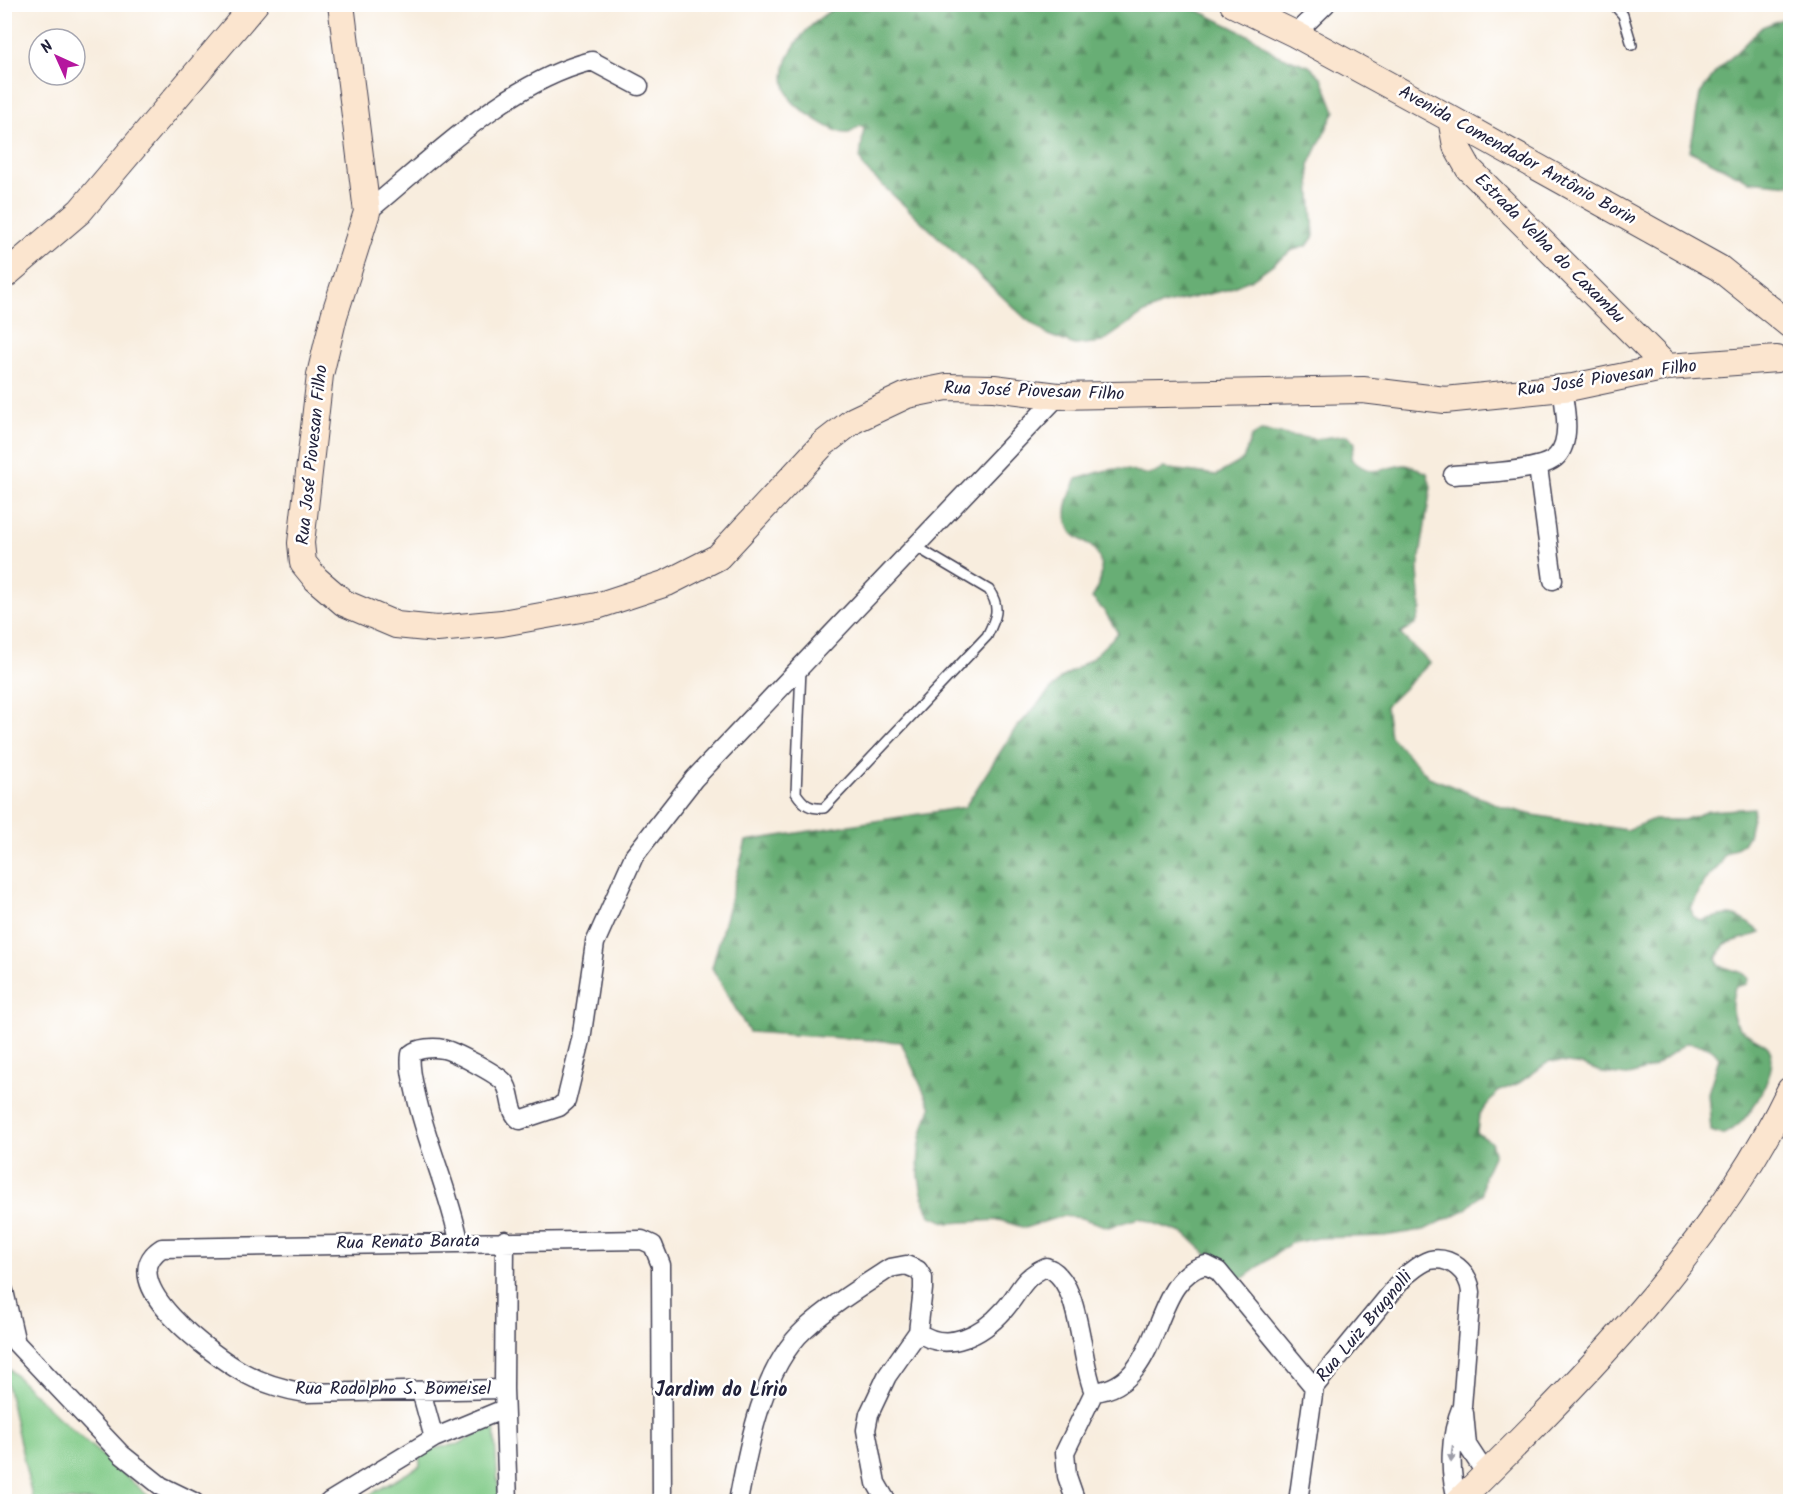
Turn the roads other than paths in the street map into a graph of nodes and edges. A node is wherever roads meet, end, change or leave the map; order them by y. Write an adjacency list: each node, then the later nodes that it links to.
1 (255, 4): 11 (street)
2 (341, 4): 10 (street, Rua José Piovesan Filho)
3 (1233, 4): 6 (street, Avenida Comendador Antônio Borin)
4 (1326, 4): 6 (street)
5 (1613, 4): 7 (lane)
6 (1295, 34): 9 (street, Avenida Comendador Antônio Borin)
7 (1632, 45)
8 (639, 86): 10 (street)
9 (1451, 119): 12 (street, Avenida Comendador Antônio Borin); 14 (street, Estrada Velha do Caxambu)
10 (367, 212): 16 (street, Rua José Piovesan Filho)
11 (4, 276)
12 (1791, 325)
13 (1777, 359): 14 (street, Rua José Piovesan Filho)
14 (1667, 367): 15 (street, Rua José Piovesan Filho)
15 (1562, 389): 16 (street, Rua José Piovesan Filho); 17 (street)
16 (1058, 396): 19 (street)
17 (1538, 466): 18 (street); 20 (street)
18 (1453, 475)
19 (915, 546): 21 (street); 21 (lane)
20 (1553, 580)
21 (801, 665): 24 (street)
22 (1791, 1090): 36 (street)
23 (505, 1240): 24 (street, Rua Renato Barata); 30 (street); 40 (street, Rua Renato Barata)
24 (459, 1241): 25 (street, Rua Renato Barata)
25 (162, 1248): 31 (street, Rua Rodolpho S. Bomeisel)
26 (4, 1291): 28 (street)
27 (918, 1332): 32 (street); 41 (street); 42 (street)
28 (10, 1341): 37 (street)
29 (1314, 1387): 32 (street, Rua Luiz Brugnolli); 33 (street, Rua Luiz Brugnolli); 44 (street)
30 (504, 1389): 31 (street, Rua Rodolpho S. Bomeisel); 34 (street)
31 (421, 1391): 35 (street)
32 (1094, 1392): 43 (street)
33 (1462, 1406): 36 (street); 45 (street, one-way to 45)
34 (504, 1408): 35 (street); 39 (street)
35 (434, 1438): 38 (street)
36 (1486, 1474): 45 (street)
37 (194, 1502)
38 (329, 1502)
39 (508, 1502)
40 (662, 1502)
41 (738, 1502)
42 (887, 1502)
43 (1076, 1502)
44 (1298, 1502)
45 (1458, 1502)

